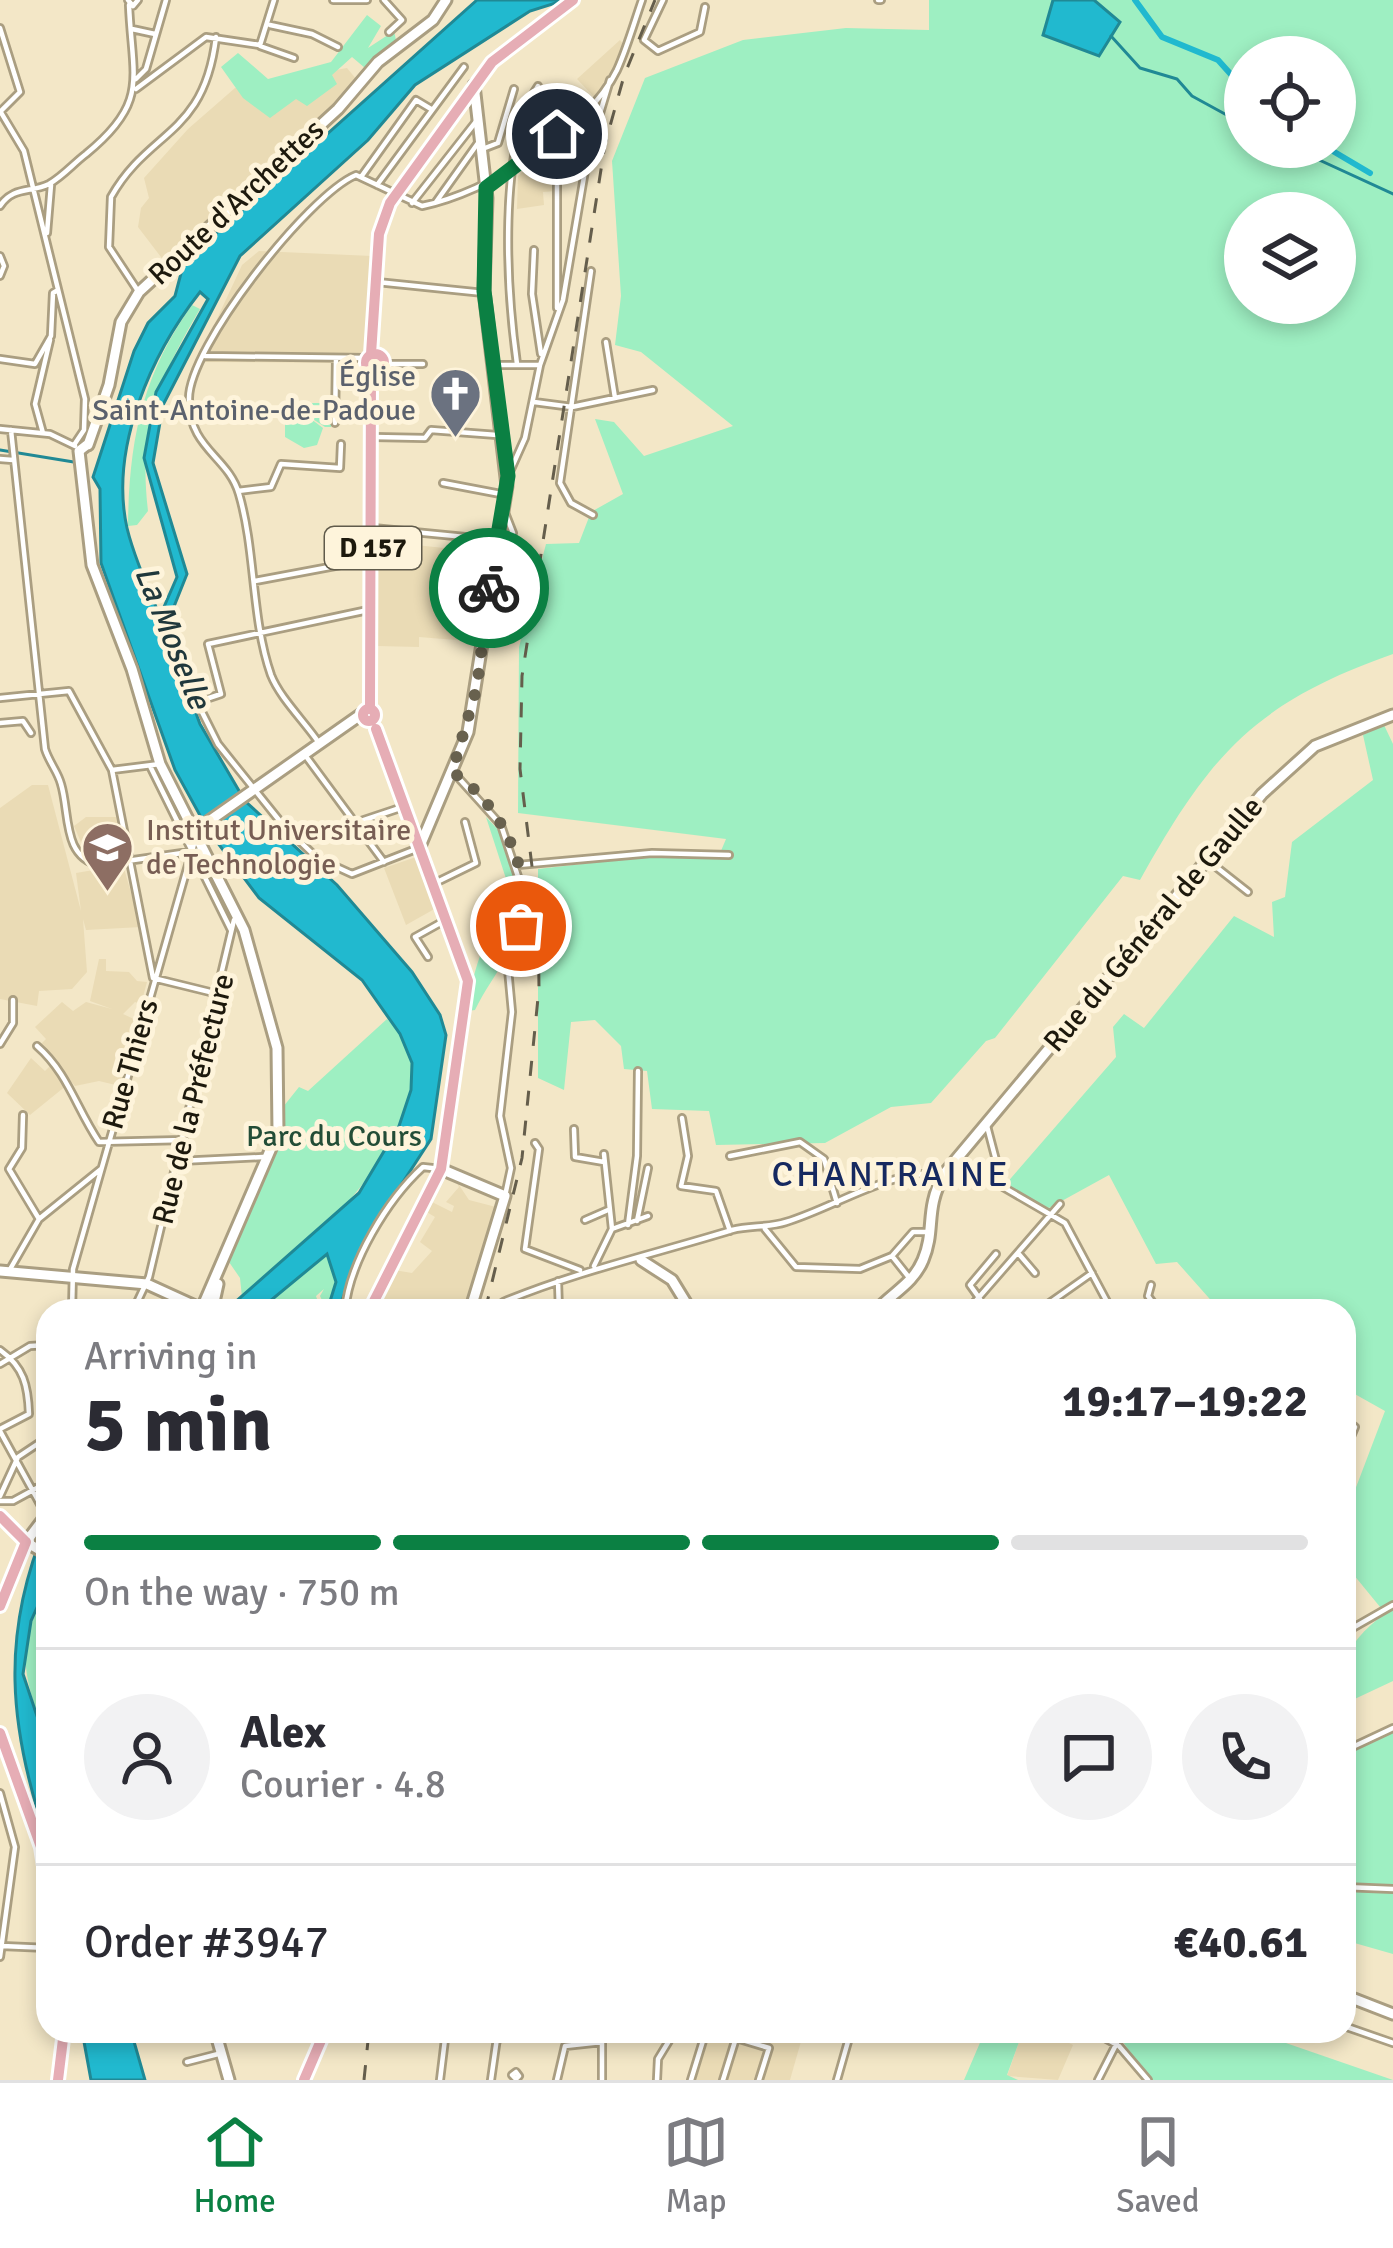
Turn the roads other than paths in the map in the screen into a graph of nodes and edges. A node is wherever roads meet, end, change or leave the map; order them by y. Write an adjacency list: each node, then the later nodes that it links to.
1 (166, 0): 16 (street)
2 (274, 0): 12 (street)
3 (333, 0): 4 (street)
4 (367, 0)
5 (384, 0): 15 (street)
6 (446, 0): 51 (street, Route d'Archettes)
7 (573, 0): 23 (main road)
8 (642, 0): 22 (street)
9 (663, 0): 11 (street)
10 (135, 2): 14 (street)
11 (705, 7)
12 (270, 25): 18 (street); 19 (street)
13 (0, 28): 28 (street)
14 (131, 28): 16 (street); 21 (street)
15 (389, 32)
16 (156, 35): 21 (street)
17 (216, 37): 18 (street); 25 (street); 51 (street)
18 (258, 46): 20 (street)
19 (338, 47)
20 (294, 58)
21 (136, 79): 25 (street)
22 (610, 80): 32 (street); 53 (street)
23 (476, 82): 27 (street); 29 (street); 40 (main road)
24 (538, 86): 34 (street)
25 (136, 89): 36 (street)
26 (514, 89): 33 (street)
27 (430, 109): 35 (street); 37 (street)
28 (0, 111): 30 (street)
29 (478, 119): 33 (street); 41 (street)
30 (12, 130): 31 (street); 38 (street)
31 (0, 133)
32 (557, 134): 34 (street); 53 (street)
33 (479, 146): 39 (street); 42 (street)
34 (510, 172): 39 (street); 62 (street)
35 (362, 177): 37 (street); 56 (street)
36 (50, 183): 38 (street); 44 (street)
37 (377, 185): 40 (street)
38 (33, 188): 43 (street); 44 (street)
39 (486, 188): 42 (street); 52 (street)
40 (395, 195): 41 (street); 49 (main road)
41 (412, 203): 42 (street)
42 (436, 203)
43 (0, 206)
44 (46, 238): 50 (street)
45 (534, 250): 59 (street)
46 (0, 256): 48 (street)
47 (591, 271): 67 (street)
48 (0, 276)
49 (377, 282): 52 (street); 60 (main road)
50 (58, 290): 54 (street); 75 (street)
51 (139, 292): 75 (street, Route d'Archettes)
52 (484, 293): 63 (street)
53 (557, 314): 59 (street)
54 (51, 336): 57 (street); 71 (street)
55 (606, 342): 65 (street)
56 (205, 356): 58 (street); 80 (street)
57 (0, 359)
58 (336, 359): 60 (street); 68 (street)
59 (541, 362): 62 (street); 66 (street)
60 (374, 363): 61 (street); 73 (main road, D 157)
61 (423, 364)
62 (517, 364): 63 (street)
63 (494, 365): 72 (street)
64 (653, 390): 65 (street)
65 (614, 398): 67 (street)
66 (534, 402): 67 (street); 79 (street)
67 (572, 407): 82 (street)
68 (335, 423)
69 (0, 428): 70 (street)
70 (10, 430): 71 (street); 77 (street)
71 (43, 433): 75 (street)
72 (503, 435): 73 (street); 79 (street)
73 (374, 437): 83 (main road, D 157)
74 (341, 444): 80 (street)
75 (81, 449): 98 (street)
76 (0, 459): 77 (street)
77 (13, 460): 90 (street)
78 (443, 483): 79 (street)
79 (507, 485): 81 (street)
80 (238, 491): 87 (street)
81 (502, 511): 84 (street); 85 (street)
82 (593, 515)
83 (374, 529): 85 (street); 86 (main road, D 157)
84 (513, 533)
85 (496, 540): 100 (street)
86 (373, 559): 87 (street); 88 (main road, D 157)
87 (254, 582): 89 (street)
88 (372, 609): 89 (street); 93 (main road, D 157)
89 (264, 632): 96 (street); 101 (street)
90 (39, 691): 91 (street); 99 (street); 111 (street)
91 (0, 698)
92 (1393, 716): 110 (street, Rue du Général de Gaulle)
93 (369, 718): 96 (street); 102 (main road, D 157)
94 (0, 723): 95 (street)
95 (32, 733)
96 (319, 743): 97 (street)
97 (304, 754): 101 (street); 104 (street)
98 (155, 765): 99 (street); 105 (street)
99 (112, 770): 111 (street)
100 (452, 772): 106 (street); 113 (street)
101 (257, 787): 105 (street); 112 (street)
102 (405, 806): 104 (street); 106 (main road, D 157)
103 (465, 822): 114 (street)
104 (355, 823): 112 (street)
105 (194, 834): 107 (street); 108 (street, Rue Thiers)
106 (420, 846): 112 (street); 114 (main road, D 157)
107 (203, 850): 108 (street); 116 (street)
108 (189, 853): 111 (street); 116 (street); 119 (street, Rue Thiers)
109 (729, 855): 113 (street)
110 (1206, 859): 115 (street); 130 (street, Rue du Général de Gaulle)
111 (130, 860): 120 (street)
112 (384, 862)
113 (518, 865): 142 (street)
114 (435, 883): 117 (main road, D 157)
115 (1248, 892)
116 (231, 912): 118 (street, Rue de la Préfecture); 118 (street); 135 (street)
117 (448, 920): 121 (street); 140 (main road, D 157)
118 (232, 930): 123 (street, Rue de la Préfecture)
119 (163, 945): 120 (street); 122 (street, Rue Thiers)
120 (149, 948): 122 (street)
121 (428, 957)
122 (153, 978): 123 (street); 134 (street, Rue Thiers)
123 (220, 994): 132 (street, Rue de la Préfecture)
124 (13, 1000): 125 (street)
125 (0, 1044)
126 (37, 1046): 134 (street)
127 (638, 1072): 151 (street)
128 (23, 1115): 148 (street)
129 (682, 1118): 154 (street)
130 (986, 1121): 141 (street, Rue du Général de Gaulle); 146 (street)
131 (574, 1129): 145 (street)
132 (184, 1140): 134 (street); 137 (street, Rue de la Préfecture)
133 (535, 1143): 161 (street)
134 (107, 1144): 139 (street, Rue Thiers)
135 (270, 1156): 137 (street); 173 (street)
136 (730, 1156): 143 (street)
137 (179, 1161): 168 (street, Rue de la Préfecture)
138 (648, 1168): 150 (street)
139 (101, 1169): 148 (street); 165 (street, Rue Thiers)
140 (441, 1169): 142 (street); 174 (street); 175 (main road, D 157)
141 (944, 1174): 143 (street); 155 (street)
142 (505, 1196): 176 (street)
143 (837, 1203): 152 (street)
144 (1060, 1204): 146 (street)
145 (608, 1210): 149 (street); 153 (street)
146 (1051, 1214): 157 (street); 163 (street)
147 (648, 1216): 150 (street)
148 (39, 1219): 162 (street)
149 (585, 1220)
150 (637, 1221): 151 (street)
151 (628, 1225): 153 (street)
152 (765, 1228): 154 (street); 158 (street)
153 (612, 1229): 160 (street)
154 (730, 1231): 159 (street)
155 (927, 1232): 158 (street); 167 (street)
156 (996, 1253): 181 (street)
157 (1018, 1253): 164 (street); 181 (street)
158 (892, 1256): 167 (street)
159 (641, 1260): 160 (street); 179 (street)
160 (594, 1266): 161 (street)
161 (576, 1269): 166 (street)
162 (4, 1271): 165 (street)
163 (1094, 1272): 182 (street); 183 (street)
164 (1035, 1273)
165 (72, 1275): 168 (street); 170 (street, Rue Thiers)
166 (557, 1279): 177 (street); 178 (street)
167 (911, 1280): 180 (street)
168 (147, 1284): 171 (street, Rue de la Préfecture); 172 (street)
169 (1151, 1285): 184 (street)
170 (72, 1299)
171 (138, 1299)
172 (181, 1299)
173 (208, 1299)
174 (348, 1299)
175 (375, 1299)
176 (474, 1299)
177 (510, 1299)
178 (558, 1299)
179 (683, 1299)
180 (890, 1299)
181 (980, 1299)
182 (1055, 1299)
183 (1104, 1299)
184 (1150, 1299)
185 (36, 1345): 187 (street)
186 (0, 1350): 187 (street)
187 (12, 1358): 188 (street); 189 (street)
188 (0, 1364)
189 (0, 1430): 191 (street)
190 (36, 1445): 191 (street)
191 (18, 1457): 192 (street); 194 (street)
192 (34, 1490): 193 (street); 194 (street)
193 (36, 1494)
194 (0, 1497)
195 (0, 1516): 198 (main road)
196 (0, 1525): 198 (main road)
197 (36, 1532): 198 (street)
198 (29, 1544): 199 (street); 201 (main road)
199 (36, 1548)
200 (1393, 1605): 202 (street)
201 (0, 1606)
202 (1356, 1626)
203 (1393, 1728): 204 (street)
204 (1356, 1745)
205 (2, 1746): 207 (main road)
206 (0, 1792): 210 (street)
207 (36, 1836)
208 (1356, 1887): 209 (street)
209 (1393, 1889)
210 (2, 1946): 211 (street); 212 (street)
211 (36, 1947)
212 (0, 1958)
213 (1356, 2000): 214 (street)
214 (1393, 2014)
215 (1356, 2030): 229 (street)
216 (63, 2043): 233 (main road)
217 (219, 2043): 231 (street)
218 (320, 2043): 235 (main road)
219 (445, 2043): 236 (street)
220 (496, 2043): 237 (street)
221 (593, 2043): 238 (street)
222 (602, 2043): 239 (street)
223 (668, 2043): 240 (street)
224 (702, 2043): 241 (street)
225 (734, 2043): 242 (street)
226 (752, 2043): 243 (street)
227 (848, 2043): 244 (street)
228 (1113, 2043): 230 (street)
229 (1393, 2043)
230 (1116, 2045): 245 (street); 246 (street)
231 (222, 2053): 232 (street); 234 (street)
232 (187, 2062)
233 (58, 2080)
234 (229, 2080)
235 (304, 2080)
236 (440, 2080)
237 (491, 2080)
238 (557, 2080)
239 (602, 2080)
240 (657, 2080)
241 (691, 2080)
242 (723, 2080)
243 (759, 2080)
244 (837, 2080)
245 (1098, 2080)
246 (1148, 2080)

